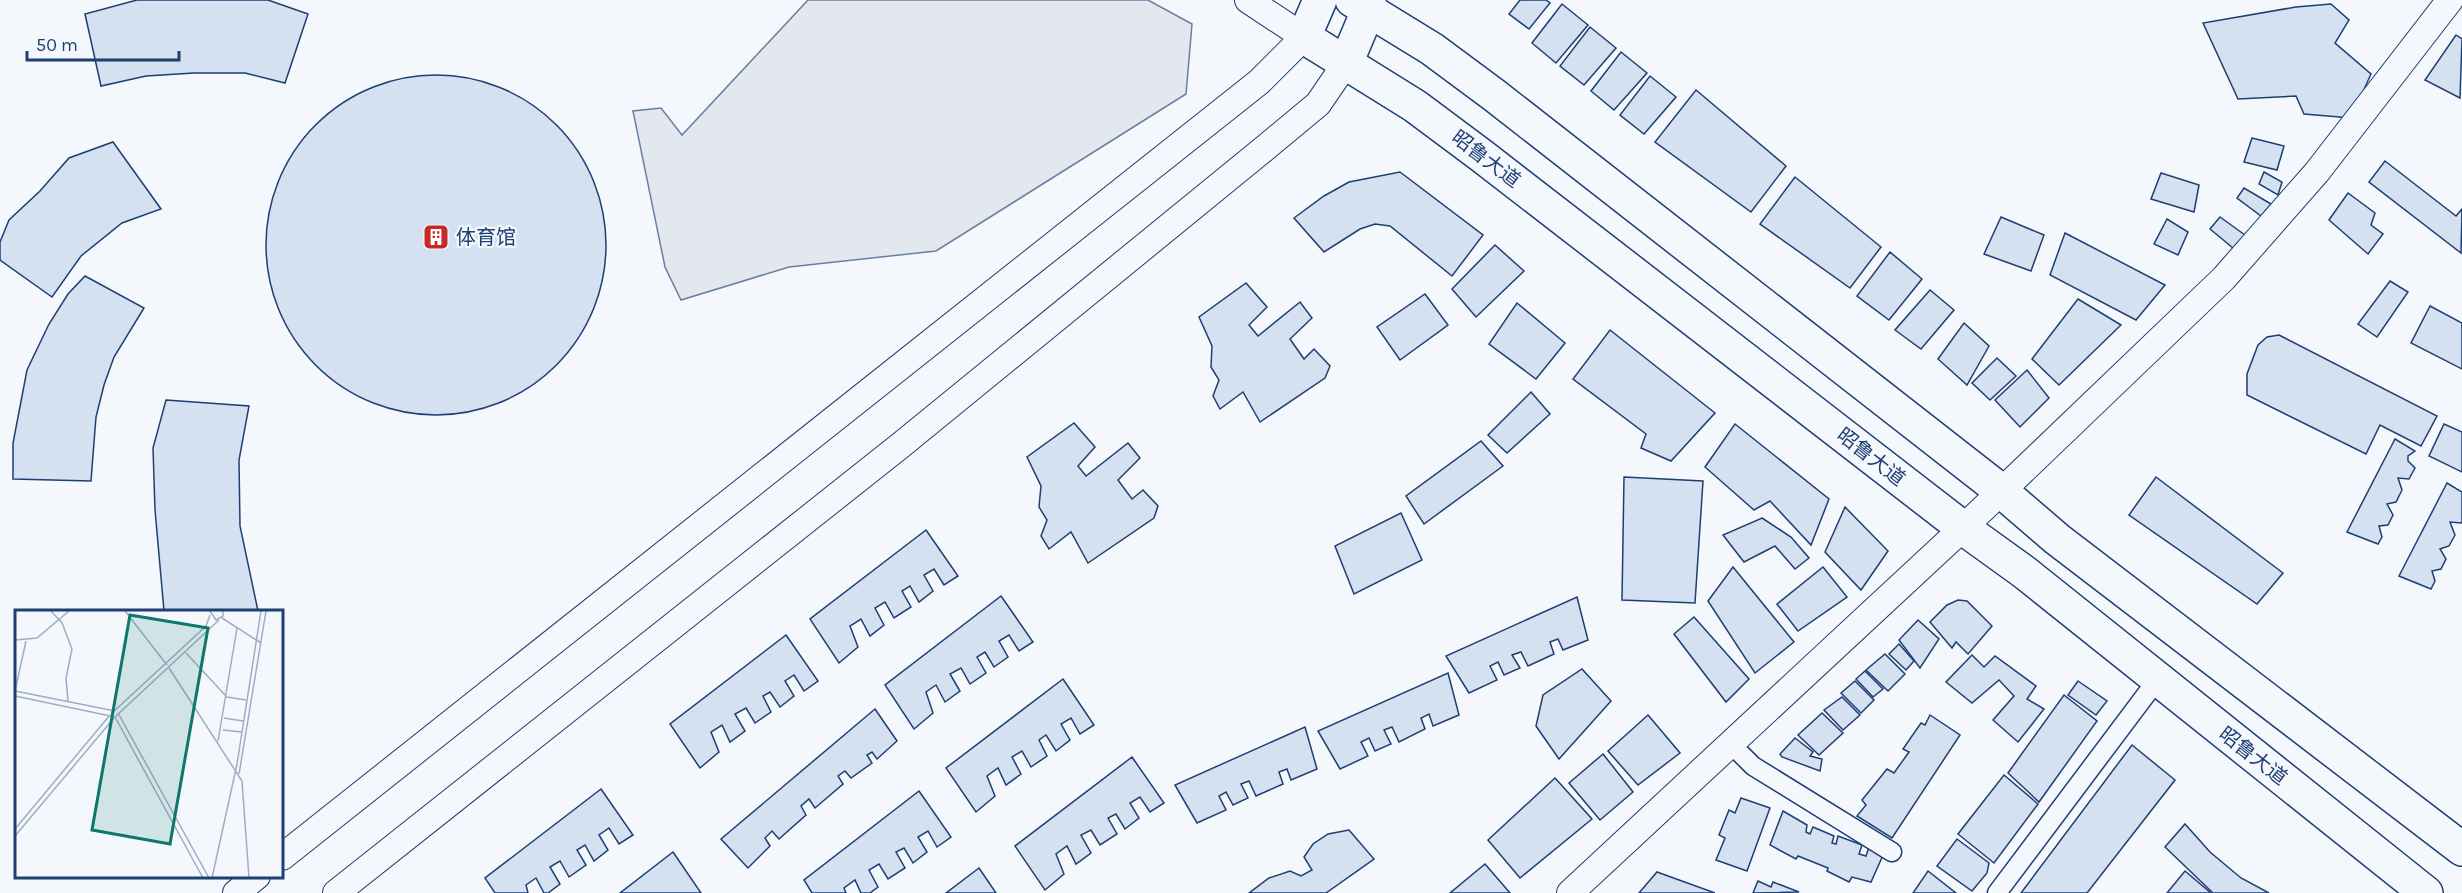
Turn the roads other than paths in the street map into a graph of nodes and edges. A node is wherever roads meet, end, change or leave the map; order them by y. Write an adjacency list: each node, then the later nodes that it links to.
1 (1248, 0): 5 (main road)
2 (1320, 0): 5 (highway)
3 (2450, 0): 7 (main road)
4 (1363, 3): 6 (highway); 7 (highway)
5 (1304, 37): 6 (highway, 昭鲁大道); 13 (main road)
6 (1346, 63): 8 (highway, 昭鲁大道); 16 (main road)
7 (2000, 490): 8 (main road); 11 (highway)
8 (1962, 528): 9 (highway, 昭鲁大道); 10 (main road)
9 (2157, 680): 18 (street); 19 (highway, 昭鲁大道)
10 (1730, 744): 12 (street); 17 (main road)
11 (2462, 849)
12 (1892, 852)
13 (284, 855)
14 (255, 878): 15 (main road)
15 (236, 893)
16 (336, 893)
17 (1570, 893)
18 (1997, 893)
19 (2426, 893)

